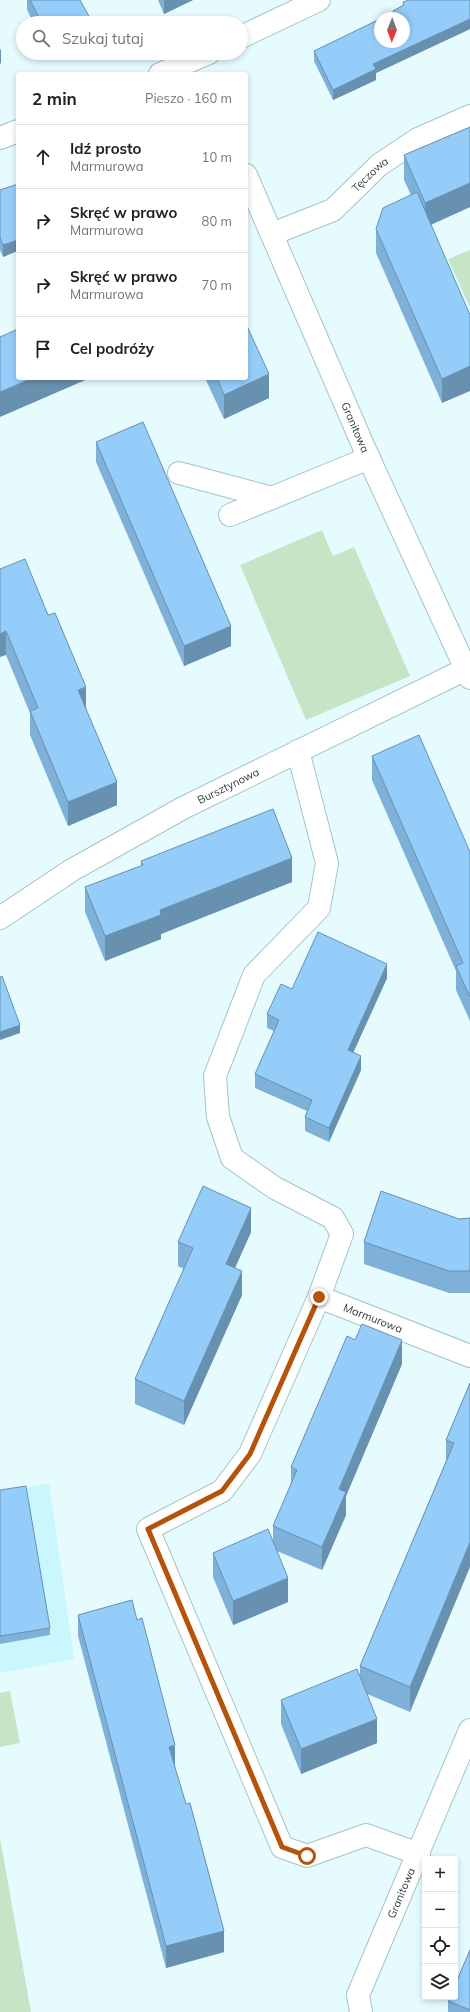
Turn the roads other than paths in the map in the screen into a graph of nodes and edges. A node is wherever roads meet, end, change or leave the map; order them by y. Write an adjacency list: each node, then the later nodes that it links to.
1 (319, 0): 2 (street)
2 (248, 35)
3 (200, 63): 4 (street)
4 (167, 72)
5 (470, 116): 9 (street, Tęczowa)
6 (16, 132): 7 (street)
7 (0, 138)
8 (248, 180): 9 (street, Granitowa)
9 (272, 234): 10 (street, Granitowa)
10 (369, 458): 12 (street); 14 (street, Granitowa)
11 (179, 473): 12 (street)
12 (272, 498): 13 (street)
13 (230, 515)
14 (468, 673): 15 (street, Bursztynowa)
15 (298, 751): 16 (street, Bursztynowa); 17 (street)
16 (0, 918)
17 (319, 1297): 18 (street, Marmurowa); 20 (street)
18 (470, 1356)
19 (470, 1730): 20 (street, Granitowa)
20 (419, 1854): 21 (street, Granitowa)
21 (362, 2012)

